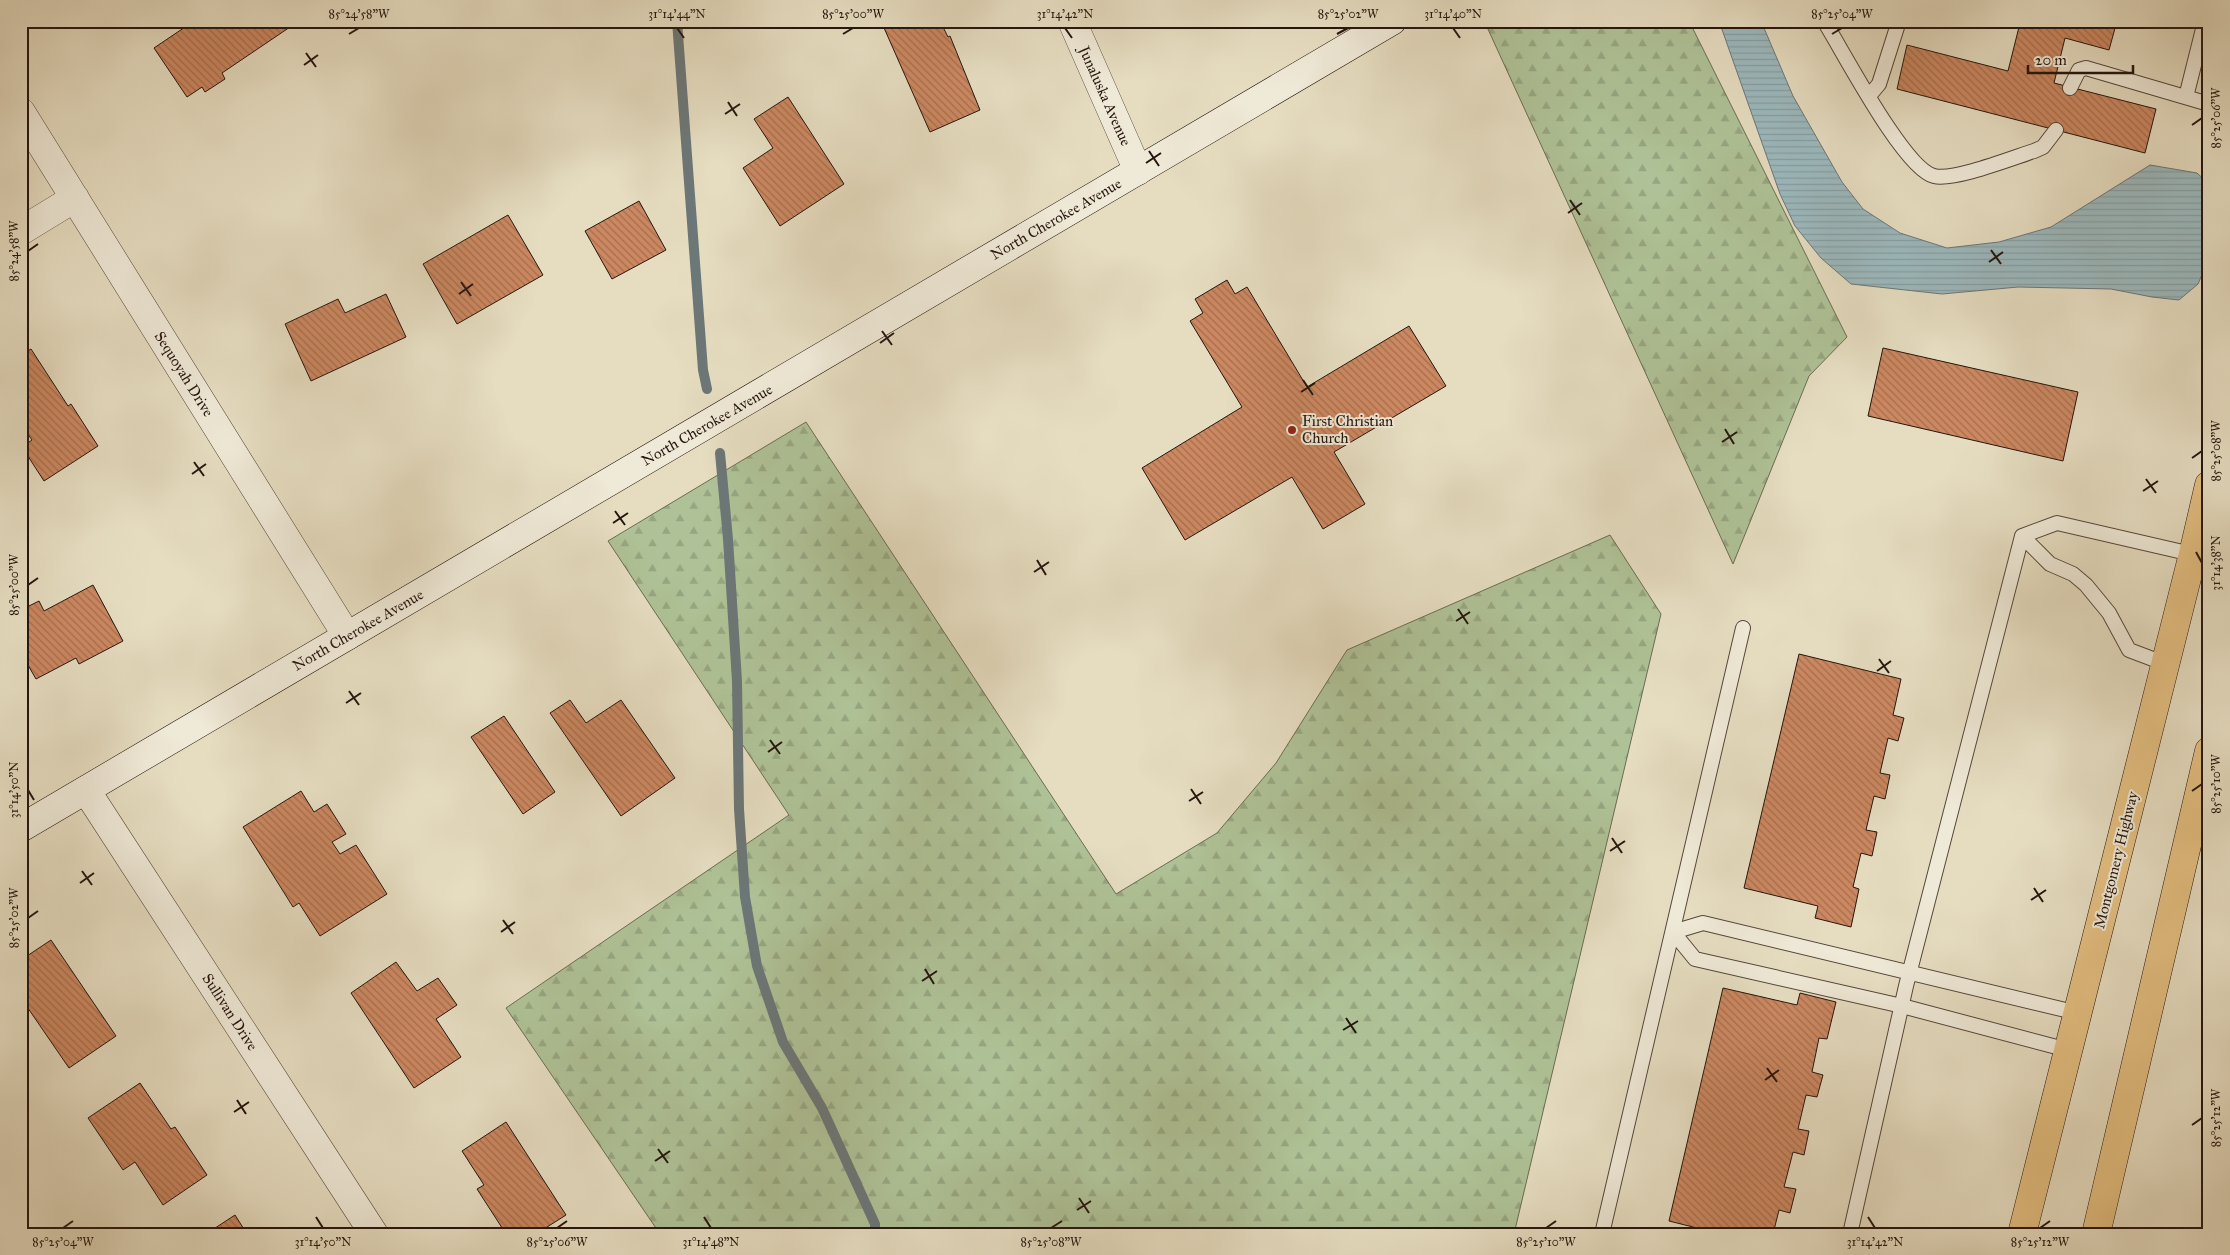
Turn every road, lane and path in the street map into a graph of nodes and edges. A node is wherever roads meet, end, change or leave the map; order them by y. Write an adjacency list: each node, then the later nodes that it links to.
1 (1072, 21): 12 (street, Junaluska Avenue)
2 (1392, 21): 12 (street, North Cherokee Avenue)
3 (1824, 21): 7 (lane)
4 (1900, 21): 7 (lane)
5 (2205, 21): 8 (lane)
6 (2070, 88): 8 (lane)
7 (1869, 96): 11 (lane)
8 (2186, 97): 9 (lane)
9 (2209, 104)
10 (21, 112): 13 (street, Sequoyah Drive)
11 (2056, 130)
12 (1138, 171): 19 (street, North Cherokee Avenue)
13 (75, 198): 14 (street); 19 (street, Sequoyah Drive)
14 (21, 231)
15 (2209, 485): 17 (main road, Montgomery Highway)
16 (2022, 536): 17 (lane); 20 (lane); 25 (lane)
17 (2201, 556): 20 (main road, Montgomery Highway)
18 (1743, 628): 24 (lane)
19 (347, 636): 22 (street, North Cherokee Avenue)
20 (2166, 664): 27 (main road, Montgomery Highway)
21 (2209, 751): 33 (main road)
22 (86, 790): 23 (street, North Cherokee Avenue); 29 (street, Sullivan Drive)
23 (21, 828)
24 (1673, 932): 25 (lane); 26 (lane); 30 (lane)
25 (1910, 971): 26 (lane); 27 (lane)
26 (1902, 1006): 28 (lane); 31 (lane)
27 (2078, 1013): 28 (main road, Montgomery Highway)
28 (2068, 1050): 32 (main road, Montgomery Highway)
29 (374, 1234)
30 (1602, 1234)
31 (1850, 1234)
32 (2022, 1234)
33 (2096, 1234)

